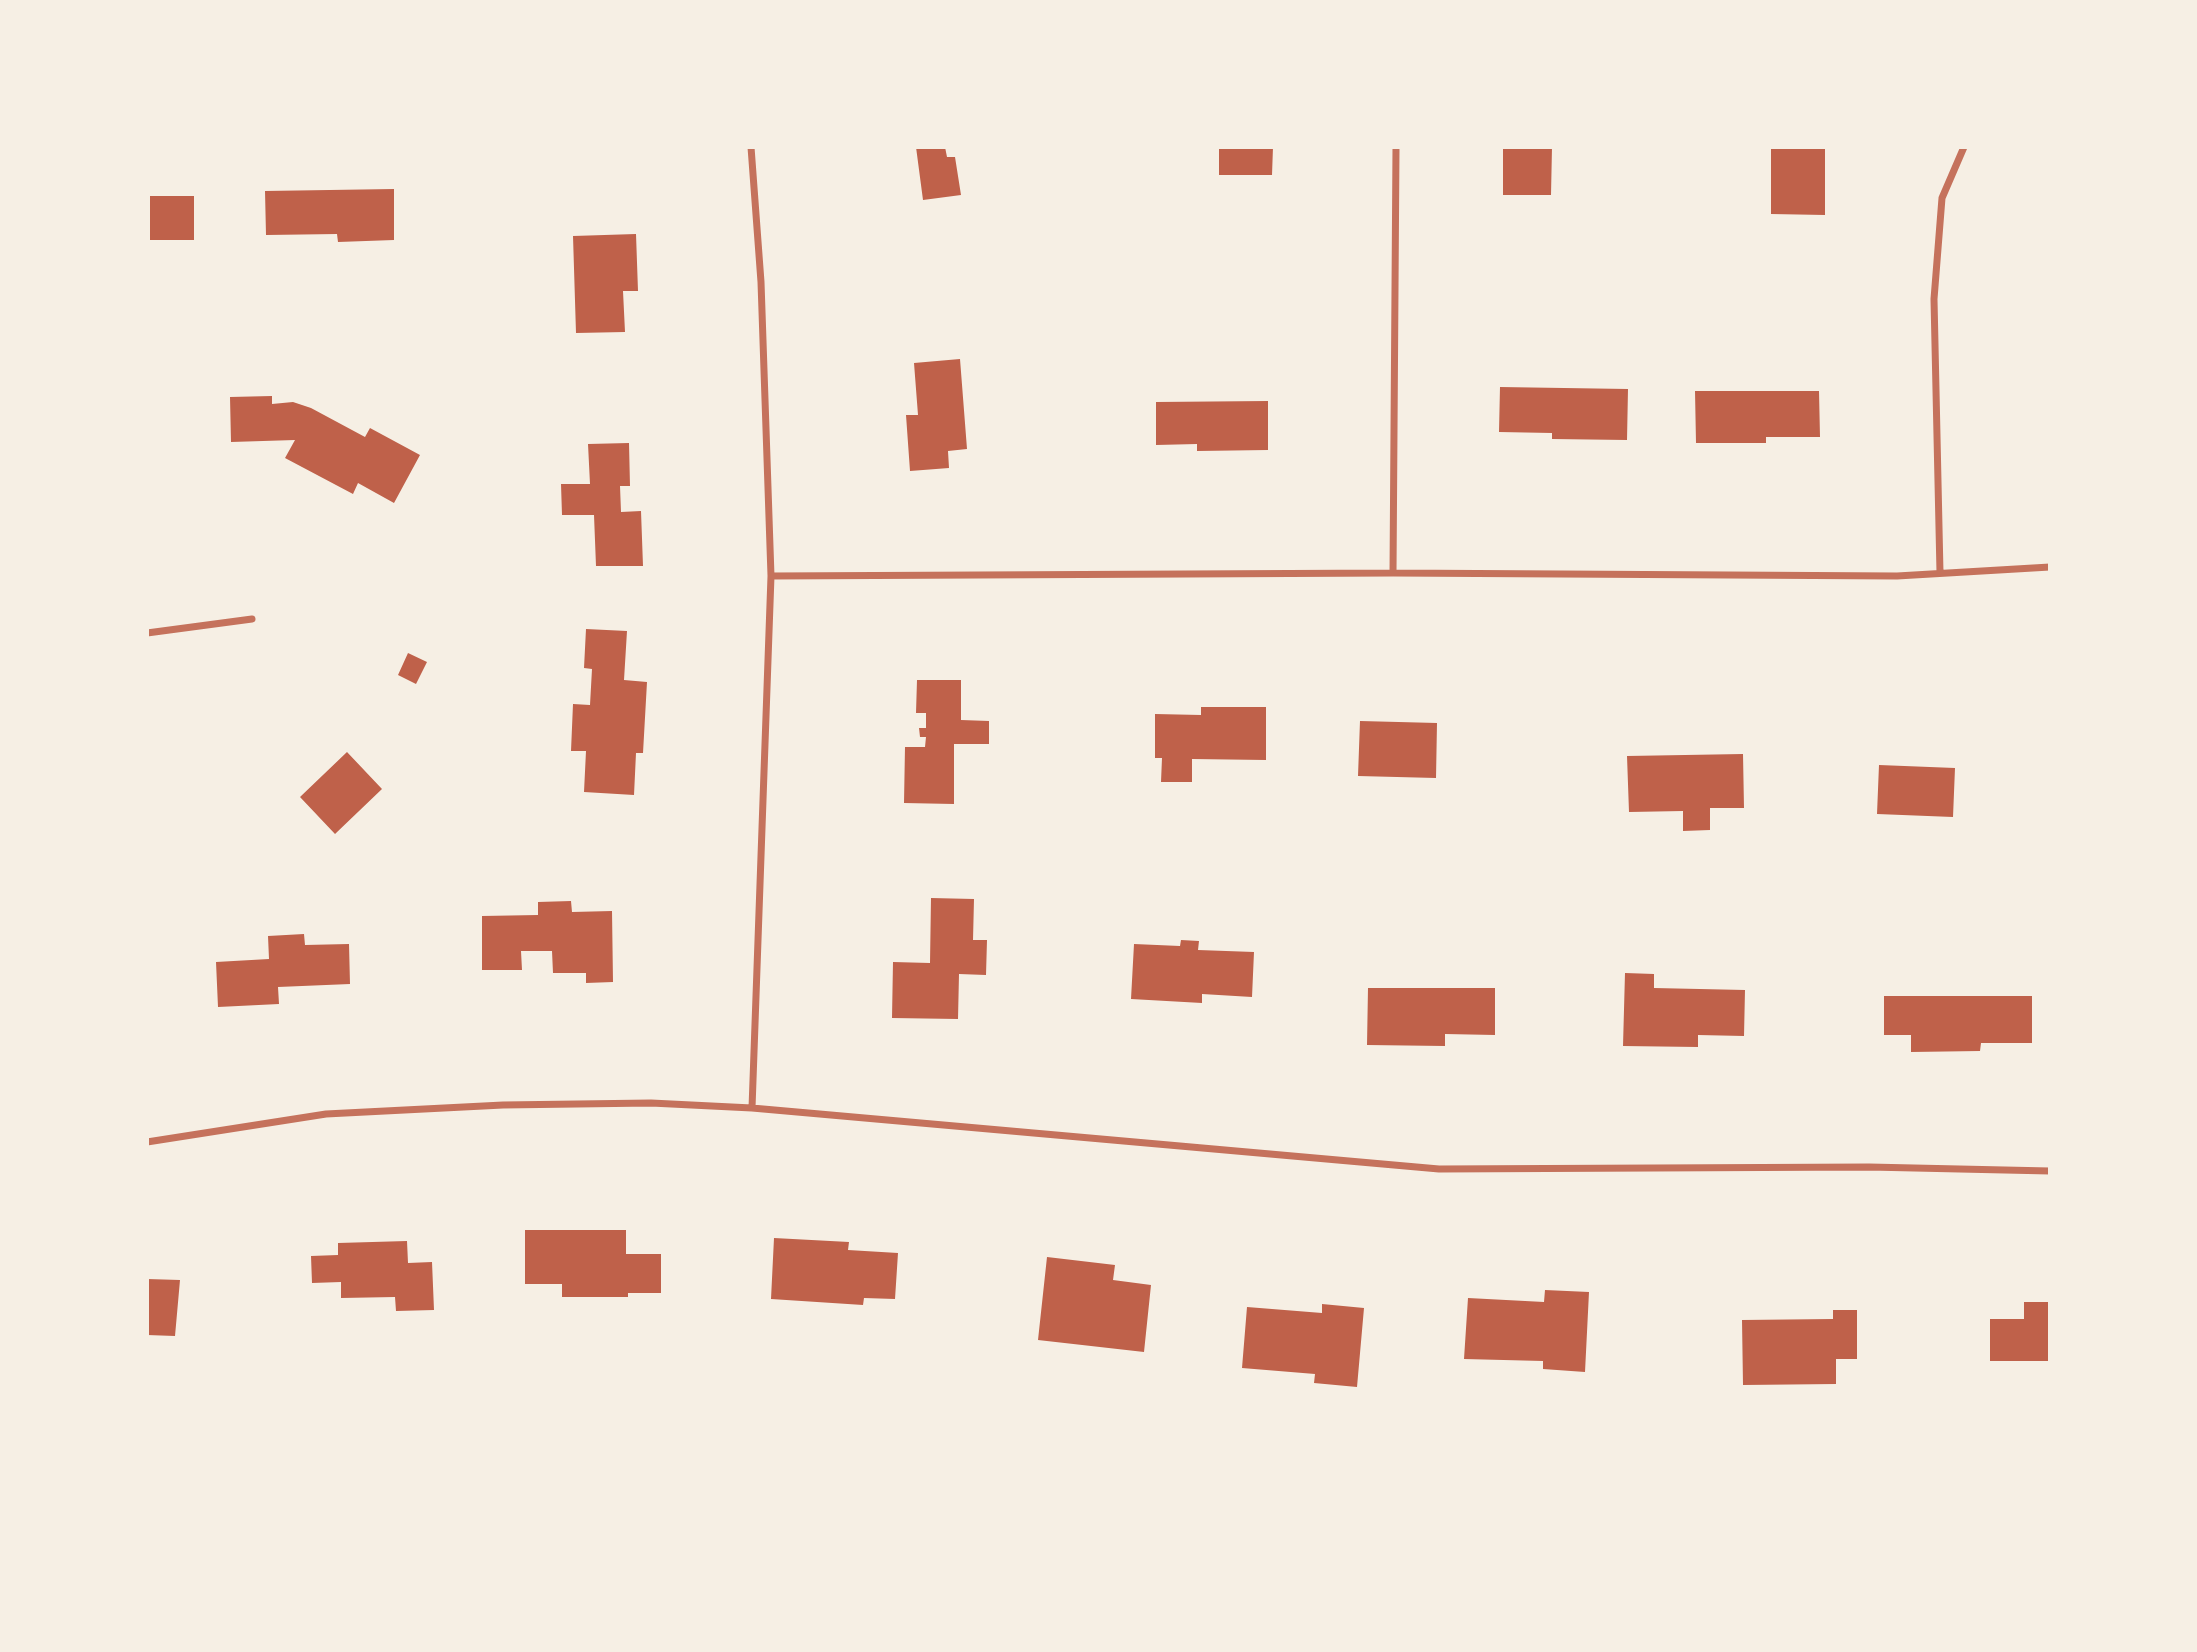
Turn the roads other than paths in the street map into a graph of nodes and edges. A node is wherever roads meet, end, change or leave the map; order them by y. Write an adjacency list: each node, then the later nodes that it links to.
1 (751, 147): 7 (street)
2 (1396, 147): 5 (street)
3 (1964, 147): 6 (street)
4 (2050, 567): 6 (street)
5 (1393, 573): 6 (street); 7 (street)
6 (1941, 573)
7 (771, 576): 10 (street)
8 (252, 619): 9 (street)
9 (147, 633)
10 (751, 1108): 11 (street); 12 (street)
11 (147, 1142)
12 (2050, 1171)

